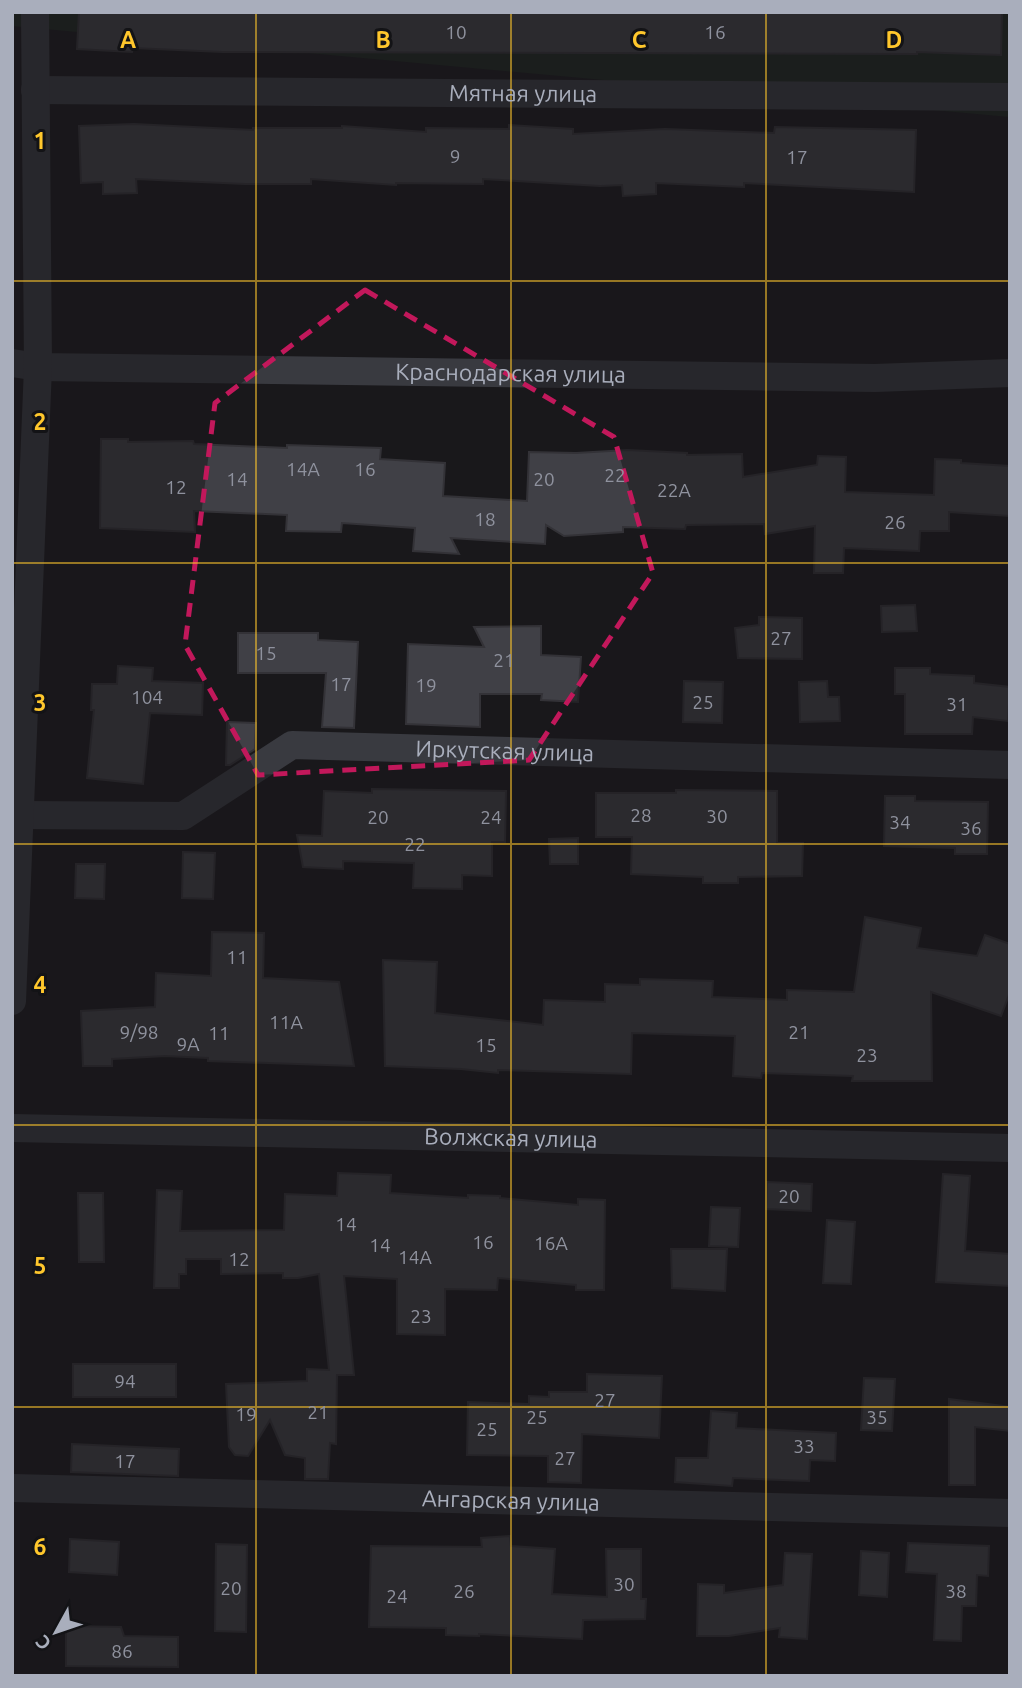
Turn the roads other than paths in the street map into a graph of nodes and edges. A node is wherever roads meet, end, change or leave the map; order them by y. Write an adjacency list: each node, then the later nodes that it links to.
1 (35, 12): 2 (street)
2 (35, 90): 3 (street, Мятная улица); 4 (street)
3 (1010, 97)
4 (25, 365): 5 (street, Краснодарская улица); 7 (street)
5 (1010, 373)
6 (1010, 765): 7 (street, Иркутская улица)
7 (20, 816): 8 (street)
8 (12, 1001)
9 (12, 1128): 10 (street, Волжская улица)
10 (1010, 1148)
11 (12, 1488): 12 (street, Ангарская улица)
12 (1010, 1513)

